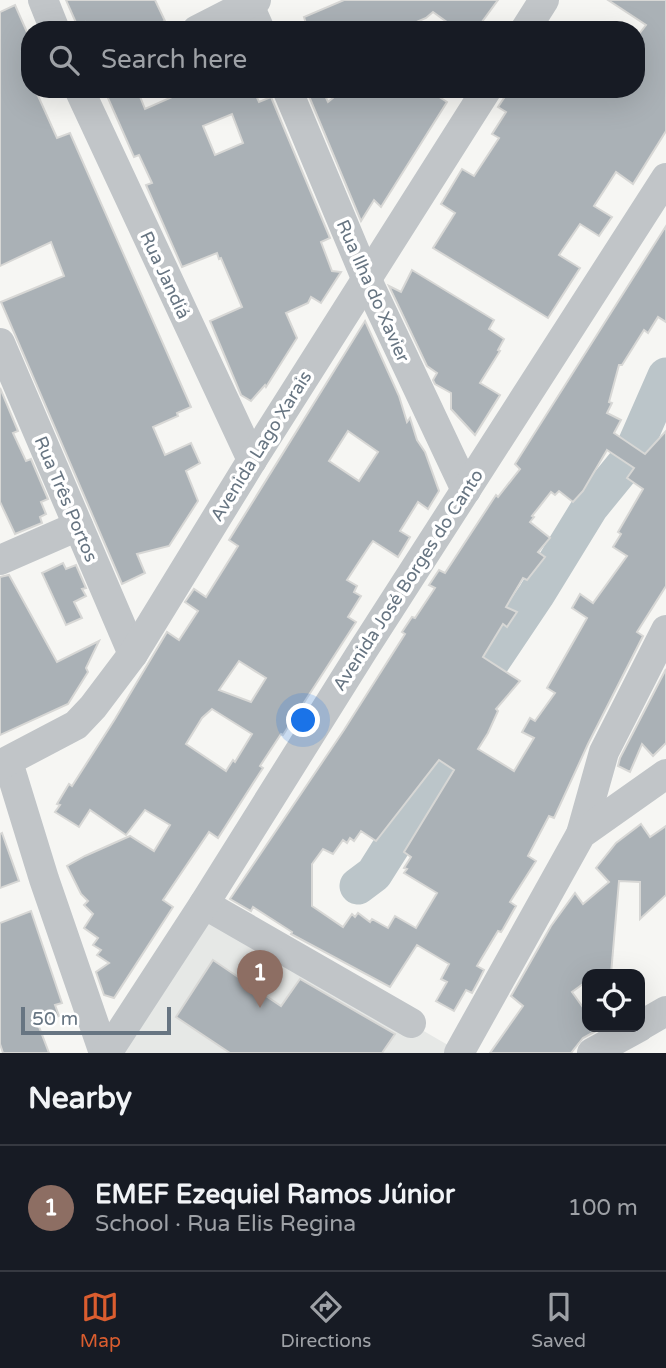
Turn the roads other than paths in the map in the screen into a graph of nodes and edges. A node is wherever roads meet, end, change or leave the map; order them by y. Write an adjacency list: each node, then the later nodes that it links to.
1 (43, 0): 4 (street)
2 (544, 0): 6 (street)
3 (255, 11): 5 (street)
4 (51, 21)
5 (224, 21)
6 (531, 21)
7 (84, 98): 13 (street, Rua Jandiá)
8 (290, 98): 11 (street, Rua Ilha do Xavier)
9 (481, 98): 11 (street, Avenida Lago Xarais)
10 (666, 178): 14 (street, Avenida José Borges do Canto)
11 (366, 278): 13 (street, Avenida Lago Xarais); 14 (street, Rua Ilha do Xavier)
12 (0, 343): 15 (street, Rua Três Portos)
13 (252, 460): 18 (street, Avenida Lago Xarais)
14 (466, 490): 22 (street, Avenida José Borges do Canto)
15 (78, 526): 16 (street); 18 (street, Rua Três Portos)
16 (0, 559)
17 (666, 630): 21 (street)
18 (133, 654): 19 (street, Avenida Lago Xarais)
19 (4, 763): 27 (street)
20 (666, 774): 21 (street)
21 (581, 834): 28 (street)
22 (204, 904): 24 (street); 27 (street, Avenida José Borges do Canto)
23 (666, 1012): 25 (street)
24 (411, 1023)
25 (645, 1023)
26 (629, 1032): 29 (street)
27 (105, 1053)
28 (459, 1053)
29 (592, 1053)

